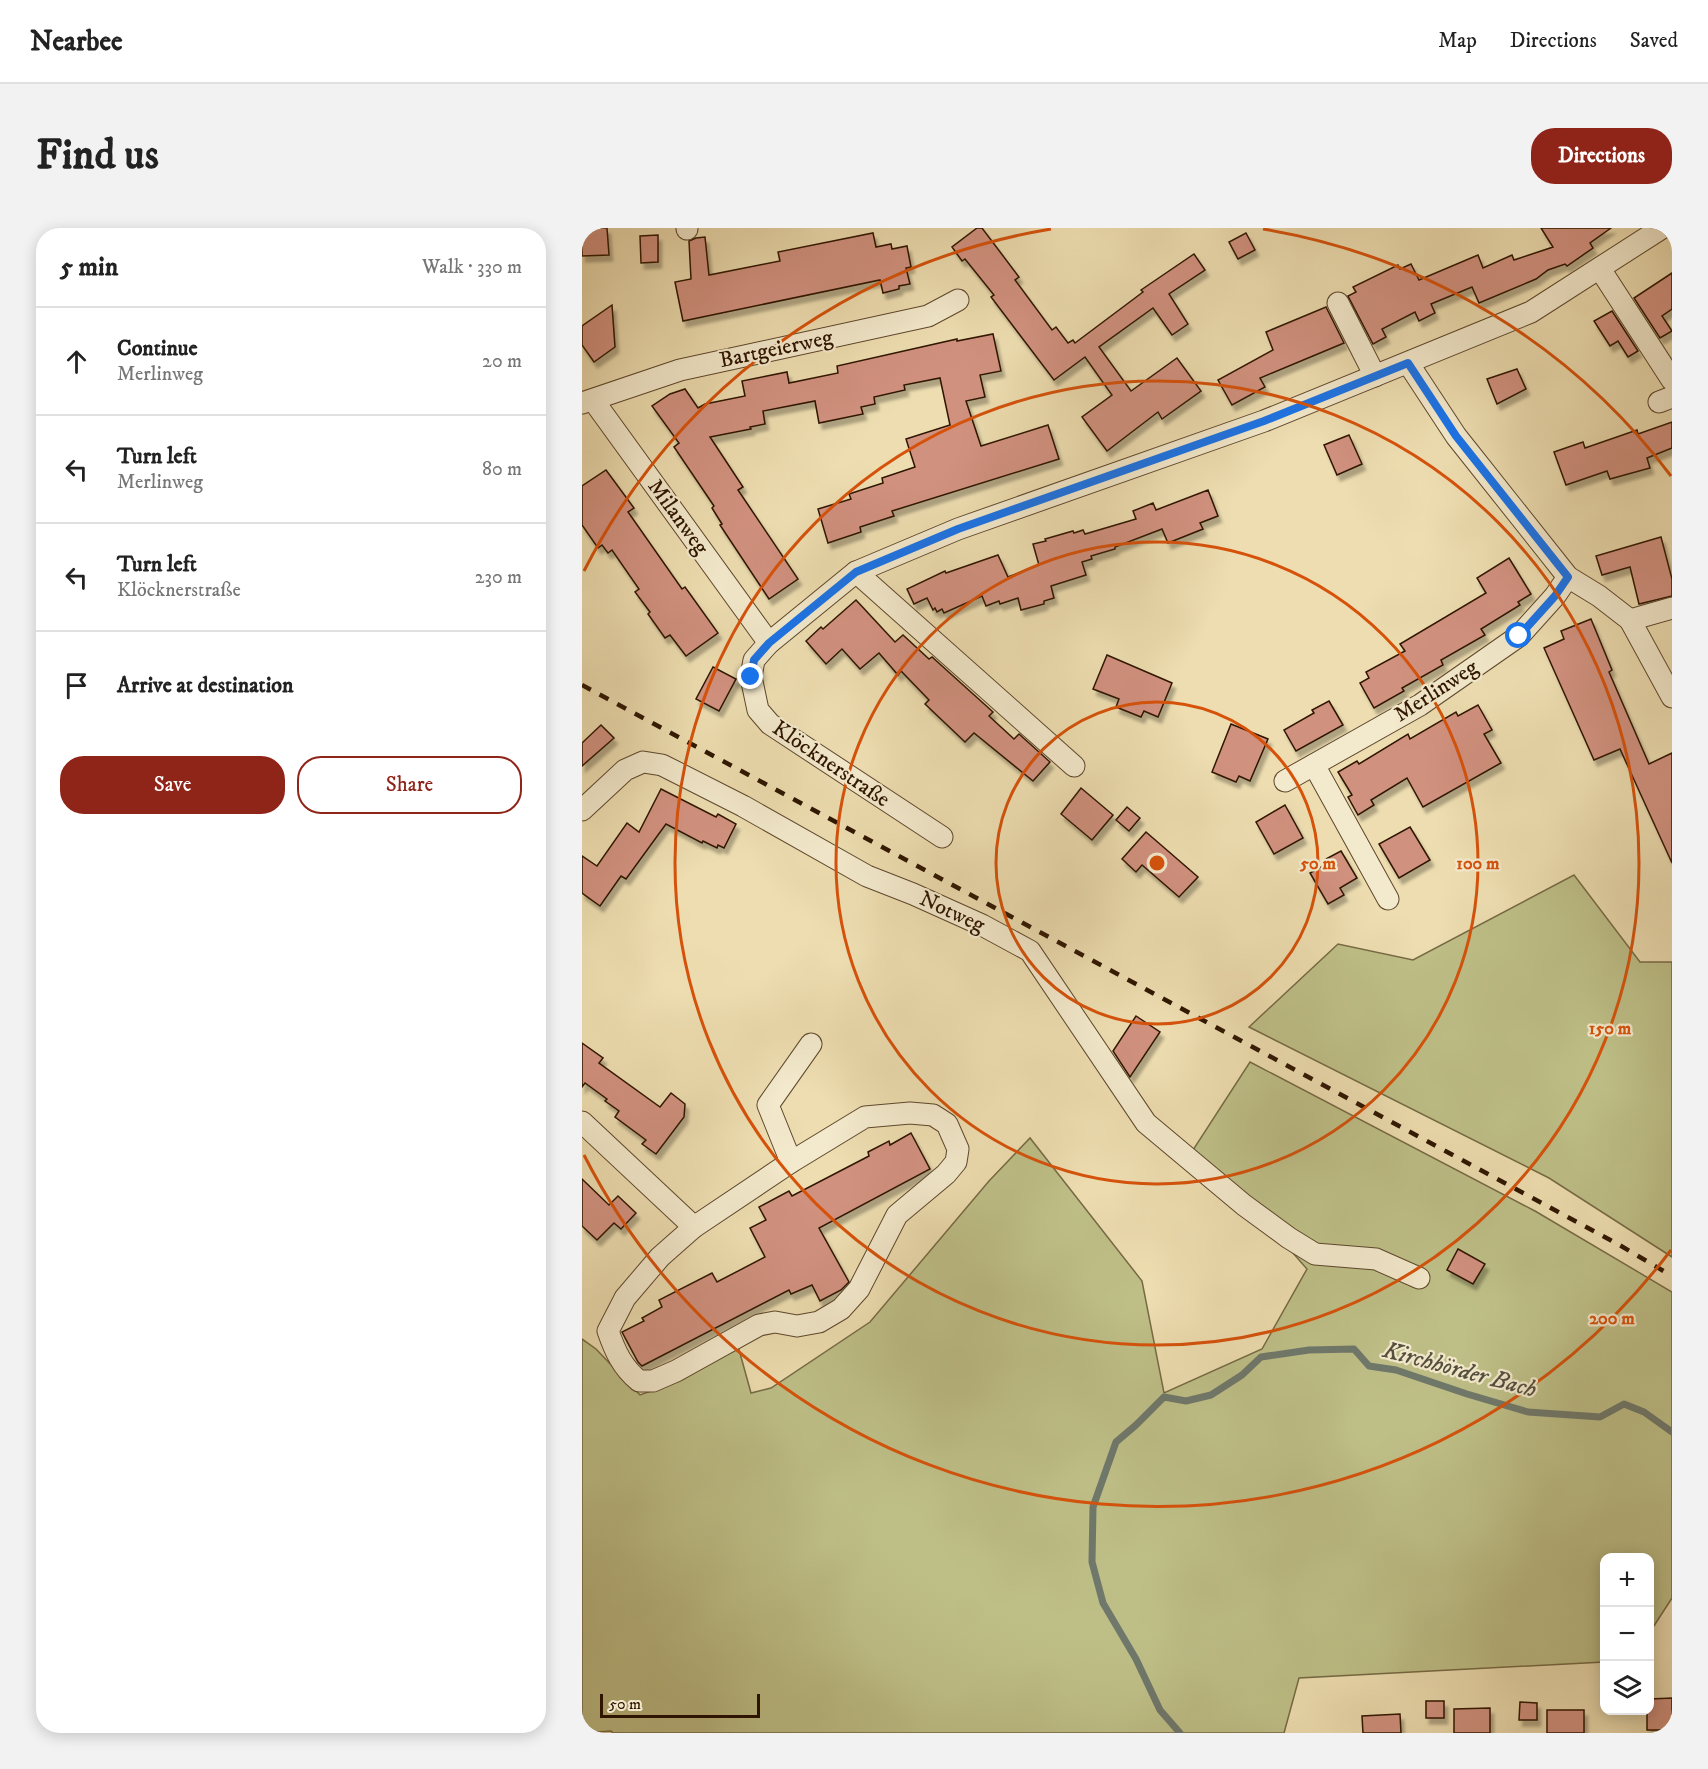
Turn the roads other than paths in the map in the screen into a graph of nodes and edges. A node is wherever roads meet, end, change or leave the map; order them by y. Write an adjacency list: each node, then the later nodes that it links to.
1 (1662, 228): 2 (street, Klöcknerstraße)
2 (1600, 269): 5 (street, Klöcknerstraße); 7 (street)
3 (958, 300): 8 (street, Bartgeierweg)
4 (1338, 303): 6 (street)
5 (1408, 363): 6 (street, Klöcknerstraße); 10 (street)
6 (1375, 376): 9 (street, Klöcknerstraße)
7 (1672, 380)
8 (587, 402): 13 (street, Milanweg)
9 (856, 572): 13 (street, Klöcknerstraße); 16 (street)
10 (1568, 577): 12 (street); 15 (street, Merlinweg)
11 (1672, 608): 12 (street)
12 (1630, 620): 14 (street)
13 (769, 643): 19 (street, Klöcknerstraße)
14 (1672, 697)
15 (1314, 765): 17 (street, Merlinweg); 20 (street)
16 (1074, 766)
17 (1285, 781)
18 (582, 810): 25 (street, Notweg)
19 (942, 837)
20 (1388, 899)
21 (811, 1044): 23 (street)
22 (582, 1122): 24 (street)
23 (791, 1162): 24 (street); 24 (street)
24 (694, 1227)
25 (1419, 1278)

